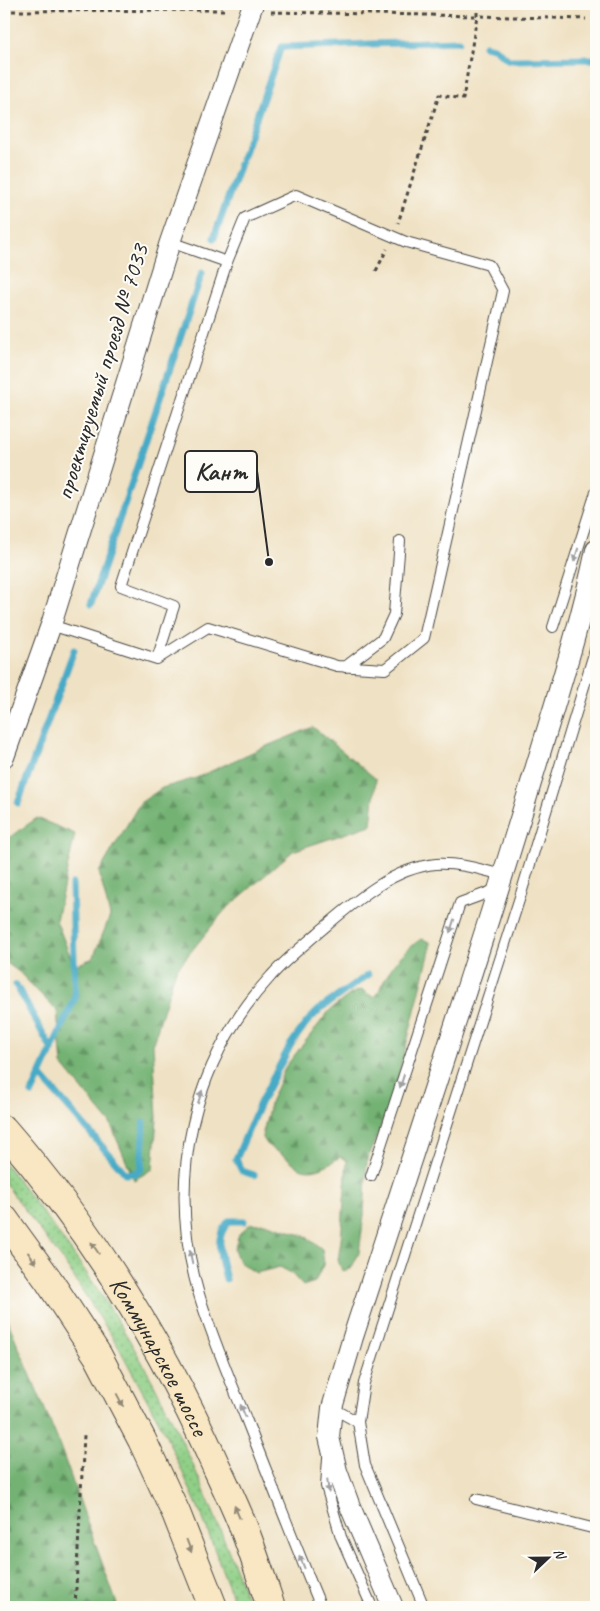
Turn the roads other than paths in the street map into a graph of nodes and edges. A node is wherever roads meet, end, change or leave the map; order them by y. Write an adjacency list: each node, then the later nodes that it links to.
1 (253, 4): 2 (street, проектируемый проезд № 7033)
2 (170, 242): 3 (lane); 8 (street, проектируемый проезд № 7033)
3 (228, 262): 11 (lane); 12 (lane)
4 (596, 492): 9 (lane, one-way to 9)
5 (400, 541): 12 (lane)
6 (596, 550): 7 (street)
7 (593, 577): 14 (street)
8 (51, 625): 11 (lane); 13 (street, проектируемый проезд № 7033)
9 (553, 627)
10 (596, 647): 19 (lane)
11 (157, 659): 12 (lane)
12 (345, 667)
13 (4, 757)
14 (495, 881): 16 (lane, one-way to 16); 18 (street); 29 (lane, one-way to 14)
15 (4, 1130): 23 (main road, Коммунарское шоссе, one-way to 15)
16 (371, 1176)
17 (4, 1219): 24 (main road, one-way to 24)
18 (332, 1408): 19 (lane); 20 (street)
19 (358, 1422): 32 (lane)
20 (329, 1437): 30 (lane, one-way to 30); 31 (street)
21 (476, 1499): 22 (lane)
22 (596, 1529)
23 (249, 1542): 27 (main road, Коммунарское шоссе); 28 (street)
24 (201, 1576): 25 (street); 26 (main road)
25 (207, 1607)
26 (213, 1607)
27 (271, 1607)
28 (276, 1607)
29 (320, 1607)
30 (372, 1607)
31 (392, 1607)
32 (424, 1607)

